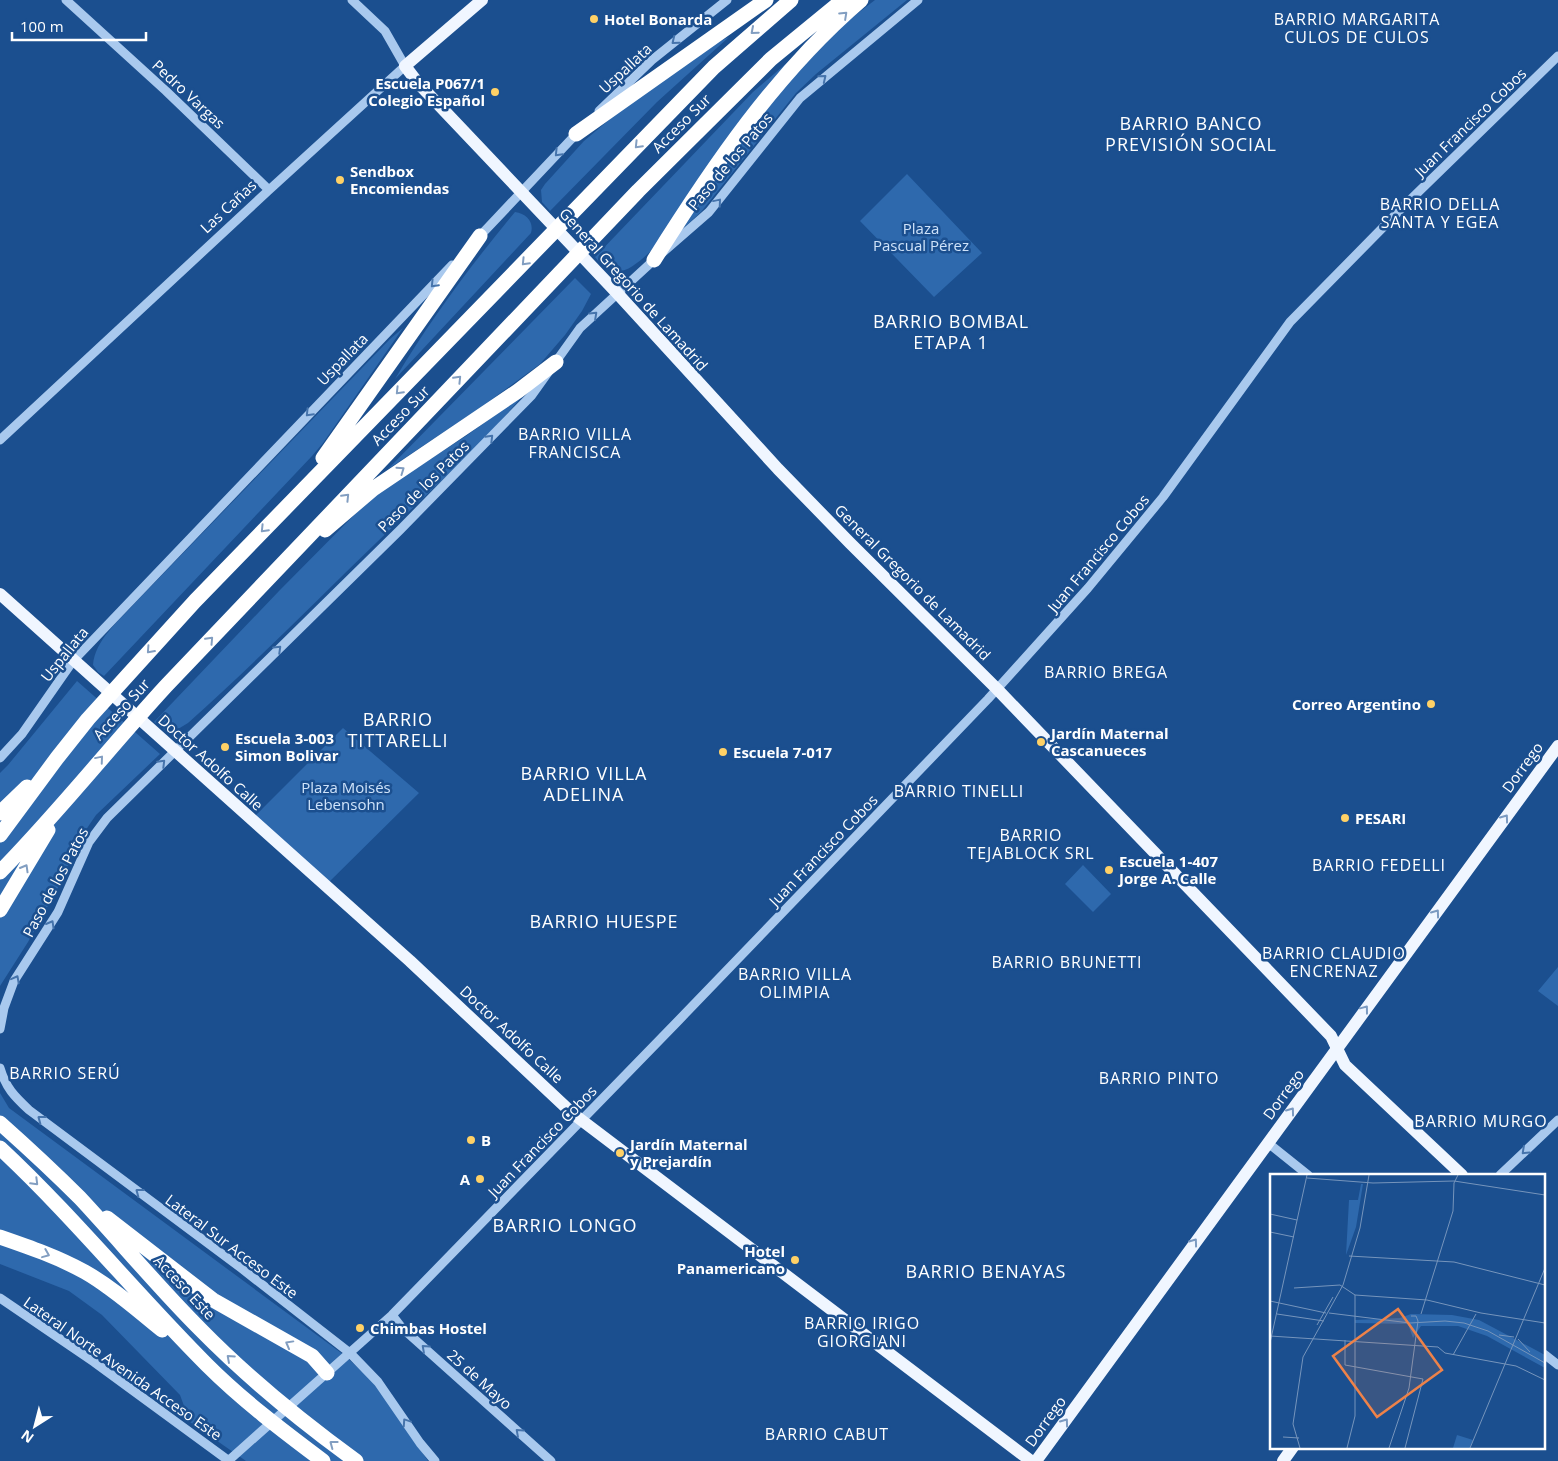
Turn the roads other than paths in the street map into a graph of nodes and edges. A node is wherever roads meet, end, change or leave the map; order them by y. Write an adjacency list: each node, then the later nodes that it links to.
1 (66, 0): 13 (street, Pedro Vargas)
2 (352, 0): 11 (street, General Gregorio de Lamadrid)
3 (482, 0): 11 (main road, Las Cañas)
4 (727, 0): 12 (street, Uspallata, one-way to 12)
5 (766, 0): 12 (highway)
6 (791, 0): 20 (highway, Acceso Sur, one-way to 20)
7 (844, 0): 21 (highway, Acceso Sur, one-way to 7)
8 (861, 0): 16 (highway, one-way to 8)
9 (918, 0): 16 (street, Paso de los Patos, one-way to 9)
10 (1558, 56): 24 (street, Juan Francisco Cobos)
11 (405, 66): 13 (street, Las Cañas); 14 (main road, General Gregorio de Lamadrid)
12 (576, 134): 14 (street, Uspallata, one-way to 14)
13 (269, 190): 19 (street, Las Cañas)
14 (521, 191): 15 (street, Uspallata); 17 (main road, General Gregorio de Lamadrid)
15 (480, 236): 20 (highway); 23 (street, Uspallata, one-way to 23)
16 (654, 260): 17 (street, Paso de los Patos)
17 (617, 293): 18 (street, Paso de los Patos, one-way to 17); 24 (main road, General Gregorio de Lamadrid)
18 (556, 362): 21 (highway, one-way to 18); 26 (street, Paso de los Patos, one-way to 18)
19 (0, 440)
20 (298, 494): 28 (highway, Acceso Sur, one-way to 28)
21 (268, 578): 29 (highway, Acceso Sur, one-way to 21)
22 (0, 594): 23 (main road, Doctor Adolfo Calle)
23 (73, 660): 26 (main road, Doctor Adolfo Calle); 27 (street, Uspallata)
24 (997, 689): 35 (main road, General Gregorio de Lamadrid); 38 (street, Juan Francisco Cobos)
25 (1558, 746): 35 (main road, Dorrego, one-way to 25)
26 (174, 751): 34 (street, Paso de los Patos, one-way to 26); 38 (main road, Doctor Adolfo Calle)
27 (0, 758)
28 (57, 758): 30 (highway); 31 (highway, Acceso Sur)
29 (69, 797): 32 (highway, Acceso Sur); 33 (highway, one-way to 29)
30 (0, 812)
31 (0, 835)
32 (0, 872)
33 (0, 910)
34 (0, 1029)
35 (1336, 1048): 41 (main road, Dorrego, one-way to 35); 45 (main road, General Gregorio de Lamadrid)
36 (0, 1068): 51 (street, Lateral Sur Acceso Este, one-way to 36)
37 (0, 1111): 43 (highway)
38 (582, 1120): 50 (street, Juan Francisco Cobos); 62 (main road, Doctor Adolfo Calle)
39 (1558, 1120): 46 (street, one-way to 46)
40 (0, 1123): 43 (highway, Acceso Este)
41 (1268, 1143): 44 (street); 63 (main road, Dorrego, one-way to 41)
42 (0, 1148): 54 (highway, one-way to 54)
43 (50, 1168): 47 (highway, Acceso Este)
44 (1307, 1174)
45 (1461, 1174)
46 (1501, 1174)
47 (79, 1198): 55 (highway, one-way to 47); 59 (highway, Acceso Este, one-way to 47)
48 (0, 1237): 54 (highway, one-way to 54)
49 (0, 1298): 57 (street, Lateral Norte Avenida Acceso Este)
50 (392, 1315): 51 (street, Juan Francisco Cobos); 61 (street, 25 de Mayo, one-way to 50)
51 (350, 1353): 55 (street, Juan Francisco Cobos); 60 (street, Lateral Sur Acceso Este, one-way to 51)
52 (1546, 1356): 53 (street)
53 (1558, 1365)
54 (208, 1366): 58 (highway)
55 (327, 1373): 57 (street, Juan Francisco Cobos)
56 (1292, 1448): 64 (main road)
57 (229, 1461)
58 (323, 1461)
59 (356, 1461)
60 (435, 1461)
61 (551, 1461)
62 (1032, 1461)
63 (1036, 1461)
64 (1283, 1461)

